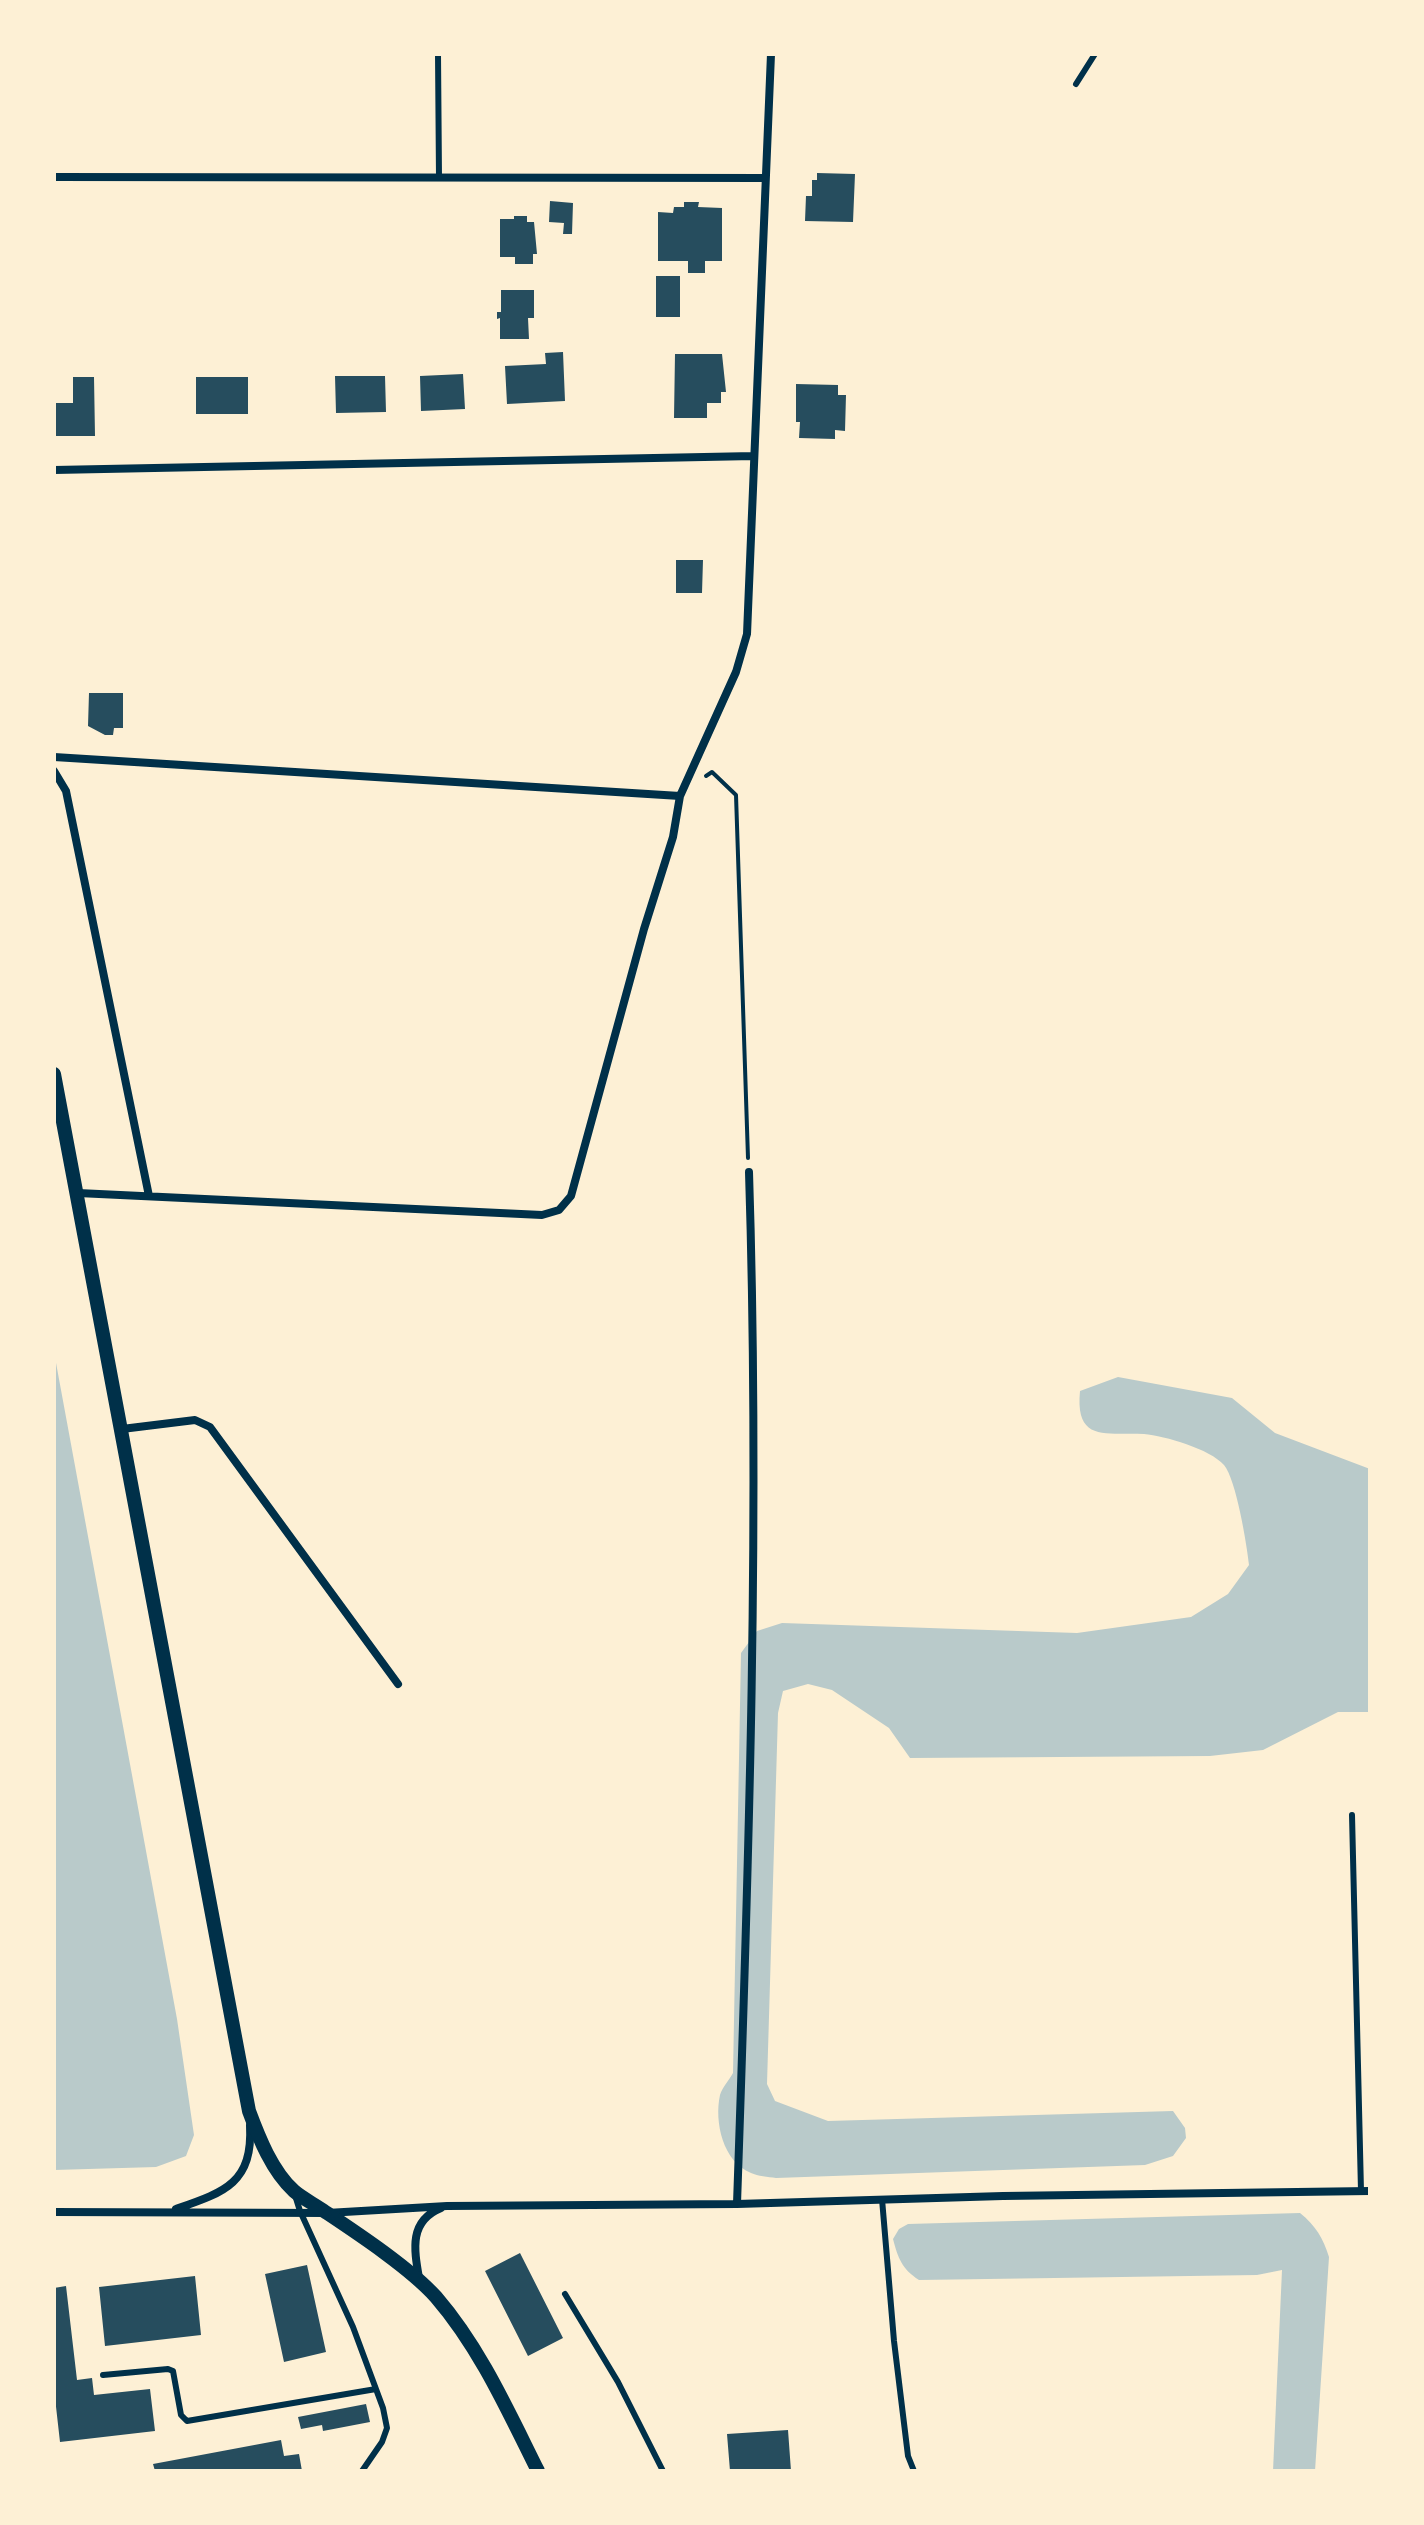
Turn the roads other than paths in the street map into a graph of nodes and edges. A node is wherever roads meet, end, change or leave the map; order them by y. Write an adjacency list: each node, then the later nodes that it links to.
1 (438, 54): 6 (lane)
2 (771, 54): 7 (street)
3 (1095, 54): 4 (lane)
4 (1076, 84)
5 (54, 177): 6 (street)
6 (439, 178): 7 (street)
7 (765, 178): 8 (street)
8 (754, 456): 9 (street); 12 (street)
9 (54, 470)
10 (54, 757): 12 (street)
11 (54, 771): 16 (street)
12 (680, 796): 16 (street)
13 (54, 1074): 15 (street)
14 (749, 1172): 24 (street)
15 (78, 1193): 16 (street); 17 (street)
16 (149, 1196)
17 (122, 1429): 18 (street); 20 (street)
18 (398, 1684)
19 (1352, 1815): 22 (lane)
20 (249, 2111): 21 (street); 28 (street)
21 (294, 2191): 26 (lane); 29 (street)
22 (1366, 2191): 23 (street)
23 (882, 2199): 24 (street); 37 (lane)
24 (737, 2204): 25 (street)
25 (447, 2206): 29 (street); 30 (street)
26 (300, 2211): 28 (street); 29 (street); 33 (lane)
27 (54, 2212): 28 (street)
28 (168, 2212)
29 (327, 2213): 30 (street)
30 (420, 2283): 35 (street)
31 (565, 2294): 36 (lane)
32 (103, 2375): 33 (lane)
33 (376, 2389): 34 (lane)
34 (362, 2471)
35 (538, 2471)
36 (663, 2471)
37 (914, 2471)

